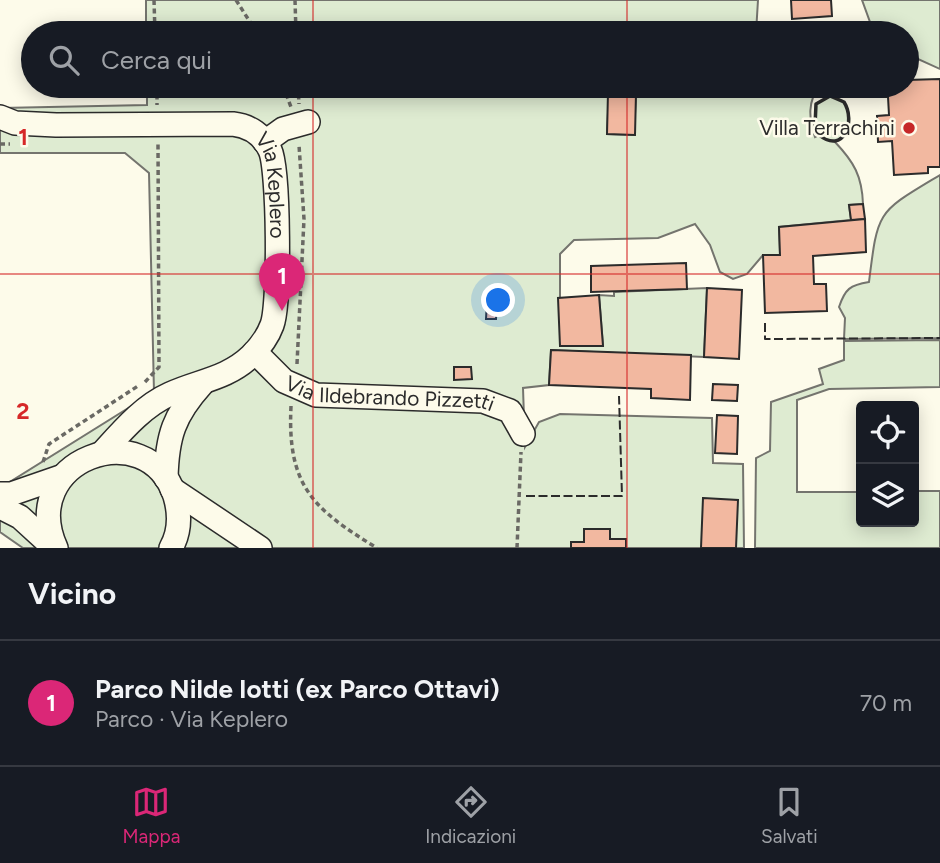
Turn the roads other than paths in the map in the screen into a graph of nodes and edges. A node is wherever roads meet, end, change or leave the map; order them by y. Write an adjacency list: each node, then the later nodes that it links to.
1 (5, 121): 3 (street, Via Keplero)
2 (307, 122): 3 (street)
3 (265, 142): 4 (street, Via Keplero)
4 (255, 352): 5 (street, Via Keplero); 6 (street, Via Ildebrando Pizzetti)
5 (202, 384): 7 (street); 9 (street)
6 (523, 434)
7 (102, 453): 8 (street); 9 (street)
8 (62, 476): 10 (street); 12 (street)
9 (169, 484): 13 (street); 14 (street)
10 (0, 494)
11 (0, 507): 12 (street)
12 (55, 548)
13 (171, 548)
14 (251, 548)

